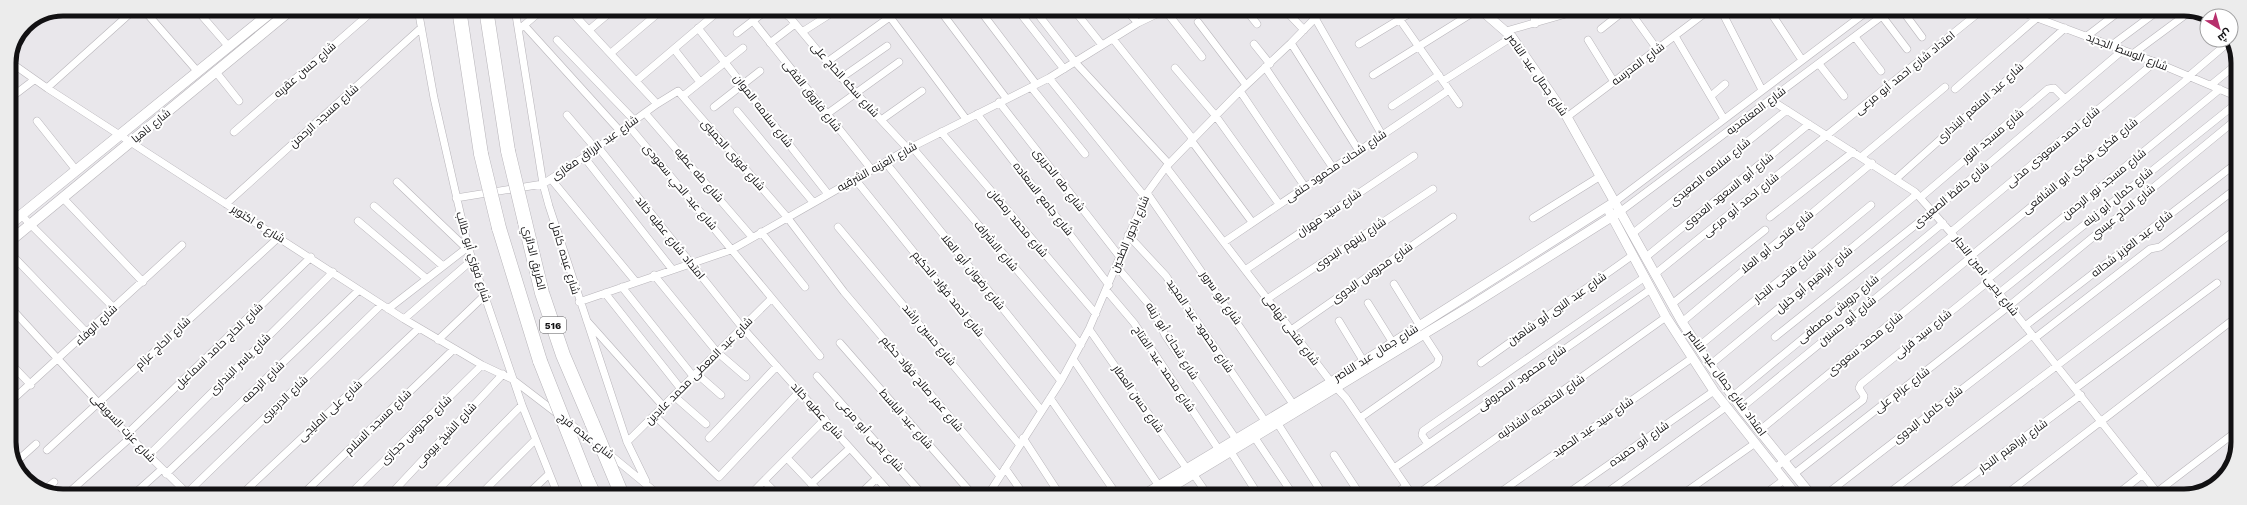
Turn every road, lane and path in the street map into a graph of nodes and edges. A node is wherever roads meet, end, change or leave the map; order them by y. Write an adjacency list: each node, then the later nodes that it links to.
1 (127, 16): 128 (street)
2 (149, 16): 110 (street)
3 (202, 16): 86 (street)
4 (263, 16): 65 (main road, شارع ناهيا)
5 (283, 16): 75 (main road, شارع ناهيا)
6 (368, 16): 168 (street, شارع حسن عقربه)
7 (419, 16): 59 (street, شارع فوزي أبو طالب)
8 (460, 16): 398 (highway, 516, bridge)
9 (487, 16): 399 (highway, الطريق الدائري / 516, bridge)
10 (516, 16): 66 (street, شارع عبده كامل)
11 (535, 16): 58 (street)
12 (606, 16): 63 (street)
13 (655, 16): 94 (street)
14 (713, 16): 60 (street)
15 (759, 16): 52 (street)
16 (788, 16): 55 (street, شارع سكه الحاج على)
17 (827, 16): 67 (street)
18 (944, 16): 141 (street)
19 (983, 16): 124 (street)
20 (1022, 16): 106 (street)
21 (1039, 16): 100 (street, شارع فتحى تهامى)
22 (1079, 16): 84 (street)
23 (1132, 16): 54 (street)
24 (1148, 16): 54 (street, شارع العزبه الشرقيه)
25 (1170, 16): 95 (street)
26 (1251, 16): 56 (street)
27 (1291, 16): 64 (street)
28 (1397, 16): 51 (street)
29 (1404, 16): 51 (street)
30 (1467, 16): 85 (street)
31 (1488, 16): 69 (street, شارع جمال عبد الناصر)
32 (1533, 16): 57 (street)
33 (1558, 16): 57 (street)
34 (1617, 16): 62 (street)
35 (1633, 16): 90 (street)
36 (1702, 16): 70 (street, شارع المدرسه)
37 (1725, 16): 132 (street)
38 (1773, 16): 96 (street)
39 (1860, 16): 96 (street, شارع المعتمديه)
40 (1882, 16): 72 (street, شارع المعتمديه); 91 (street)
41 (1906, 16): 73 (street)
42 (1975, 16): 172 (street, امتداد شارع احمد أبو مرعى)
43 (2035, 16): 48 (street, شارع الوسط الجديد)
44 (2113, 16): 71 (street)
45 (2151, 16): 82 (street)
46 (2184, 16): 93 (street)
47 (890, 17): 98 (street); 160 (street)
48 (2038, 17): 61 (street, شارع الوسط الجديد); 129 (street)
49 (578, 18): 63 (street)
50 (1315, 18): 64 (street, شارع باجور الطحين); 171 (street)
51 (1399, 19): 81 (street); 85 (street)
52 (753, 21): 68 (street); 78 (street, شارع فاروق الفقى)
53 (1198, 22): 125 (street)
54 (1138, 23): 74 (street, شارع العزبه الشرقيه)
55 (796, 24): 67 (street, شارع سكه الحاج على); 78 (street)
56 (1257, 24)
57 (1535, 24): 69 (street)
58 (524, 26): 66 (street); 167 (street)
59 (421, 28): 204 (street, شارع فوزي أبو طالب); 207 (street, شارع مسجد الرحمن)
60 (698, 28): 89 (street); 97 (street, شارع سلامه الموان)
61 (2065, 28): 71 (street, شارع الوسط الجديد); 193 (street, شارع عبد المنعم البندارى)
62 (1601, 29)
63 (589, 30): 94 (street)
64 (1304, 30): 79 (street, شارع باجور الطحين)
65 (247, 31): 75 (main road); 86 (main road, شارع ناهيا)
66 (518, 31): 195 (street, شارع عبده كامل)
67 (802, 32): 98 (street, شارع سكه الحاج على)
68 (737, 33)
69 (1509, 34): 119 (street); 158 (street, شارع جمال عبد الناصر)
70 (1675, 36): 90 (street, شارع المدرسه); 139 (street)
71 (2087, 36): 82 (street, شارع الوسط الجديد)
72 (1855, 37): 102 (street, شارع المعتمديه); 109 (street)
73 (1922, 37)
74 (1113, 39): 84 (street, شارع العزبه الشرقيه); 173 (street)
75 (254, 40): 111 (main road, شارع ناهيا)
76 (557, 40): 163 (street)
77 (1588, 40): 121 (street)
78 (770, 43): 154 (street, شارع فاروق الفقى)
79 (1292, 43): 103 (street, شارع باجور الطحين); 177 (street)
80 (1254, 44): 103 (street)
81 (1359, 44)
82 (2112, 45): 92 (street, شارع الوسط الجديد)
83 (887, 46): 115 (street)
84 (1102, 46): 100 (street, شارع العزبه الشرقيه)
85 (1419, 46): 112 (street); 113 (street)
86 (229, 47): 110 (main road, شارع ناهيا)
87 (743, 48): 97 (street, شارع عبد الرزاق مغازى)
88 (2223, 48): 114 (street, شارع فكرى فكرى ابو الشافعى)
89 (674, 49): 118 (street); 120 (street)
90 (1657, 49): 121 (street, شارع المدرسه)
91 (1907, 49)
92 (2123, 50): 93 (street, شارع الوسط الجديد); 142 (street, شارع حافظ الصعيدى)
93 (2134, 53): 101 (street, شارع الوسط الجديد)
94 (611, 54): 118 (street)
95 (1202, 57)
96 (1802, 60): 132 (street, شارع المعتمديه)
97 (725, 62): 120 (street, شارع عبد الرزاق مغازى); 122 (street, شارع سلامه الموان)
98 (827, 62): 115 (street, شارع سكه الحاج على)
99 (899, 62): 135 (street)
100 (1074, 62): 106 (street, شارع العزبه الشرقيه); 185 (street, شارع فتحى تهامى)
101 (2155, 62): 114 (street, شارع الوسط الجديد); 229 (street, شارع احمد سعودى مدنى)
102 (1819, 64): 140 (street); 143 (street, شارع المعتمديه)
103 (1267, 65): 125 (street, شارع باجور الطحين); 187 (street)
104 (16, 66): 117 (street, شارع 6 اكتوبر)
105 (1175, 68): 157 (street)
106 (1064, 69): 116 (street, شارع العزبه الشرقيه)
107 (2231, 69): 126 (street)
108 (760, 71): 122 (street)
109 (1882, 71)
110 (198, 72): 170 (main road, شارع ناهيا)
111 (216, 72): 144 (street); 174 (main road, شارع ناهيا)
112 (1373, 75)
113 (1439, 75): 119 (street); 148 (street)
114 (2190, 76): 126 (street, شارع الوسط الجديد); 243 (street, شارع فكرى فكرى ابو الشافعى)
115 (841, 78): 135 (street, شارع سكه الحاج على)
116 (1049, 78): 124 (street, شارع العزبه الشرقيه); 201 (street, شارع أبو سرور)
117 (34, 80): 128 (street, شارع 6 اكتوبر); 136 (street)
118 (636, 81): 146 (street)
119 (1443, 81): 131 (street)
120 (700, 82): 137 (street, شارع عبد الرزاق مغازى)
121 (1614, 82): 158 (street, شارع المدرسه)
122 (743, 84): 149 (street); 200 (street, شارع سلامه الموان)
123 (1725, 84): 139 (street)
124 (1033, 85): 141 (street, شارع العزبه الشرقيه); 179 (street)
125 (1246, 85): 134 (street, شارع باجور الطحين)
126 (2211, 85): 130 (street, شارع الوسط الجديد)
127 (1945, 87): 181 (street)
128 (47, 88): 170 (street, شارع 6 اكتوبر)
129 (1955, 89)
130 (2220, 89): 138 (street, شارع الوسط الجديد); 256 (street, شارع مسجد نور الرحمن)
131 (1449, 90): 147 (street); 171 (street, شارع شحات محمود حنفى)
132 (1762, 90): 159 (street, شارع المعتمديه)
133 (922, 91): 161 (street)
134 (1240, 91): 157 (street, شارع باجور الطحين); 196 (street)
135 (855, 93): 154 (street); 161 (street, شارع سكه الحاج على)
136 (16, 94)
137 (681, 94): 146 (street, شارع عبد الرزاق مغازى); 216 (street, شارع فوزى الجمينى)
138 (2231, 94)
139 (1711, 96): 159 (street)
140 (1844, 96)
141 (1006, 98): 145 (street, شارع العزبه الشرقيه)
142 (2065, 99): 202 (street, شارع مسجد النور); 213 (street, شارع حافظ الصعيدى)
143 (1771, 100): 152 (street, شارع يحيى امين النجار); 212 (street, شارع المعتمديه)
144 (239, 101)
145 (998, 102): 155 (street, شارع العزبه الشرقيه); 241 (street, شارع طه الحريرى)
146 (657, 104): 153 (street, شارع عبد الرزاق مغازى)
147 (1459, 104)
148 (1392, 106)
149 (714, 107)
150 (2231, 108): 268 (street, شارع كمال أبو زينه)
151 (737, 110): 206 (street)
152 (1787, 110): 164 (street, شارع يحيى امين النجار); 228 (street, شارع سلامه الصعيدى)
153 (645, 113): 163 (street, شارع عبد الرزاق مغازى); 234 (street, شارع طه عطيه)
154 (827, 114): 189 (street, شارع فاروق الفقى)
155 (977, 114): 160 (street, شارع العزبه الشرقيه); 263 (street, شارع جامع السعاده)
156 (567, 115): 175 (street, امتداد شارع عطيه خالد)
157 (1215, 115): 173 (street, شارع باجور الطحين); 208 (street)
158 (1567, 117): 190 (street, شارع جمال عبد الناصر)
159 (1724, 118): 205 (street, شارع المعتمديه)
160 (966, 119): 169 (street, شارع العزبه الشرقيه)
161 (880, 120): 176 (street, شارع سكه الحاج على)
162 (37, 121): 188 (street)
163 (635, 121): 166 (street, شارع عبد الرزاق مغازى)
164 (1809, 124): 172 (street, شارع يحيى امين النجار); 242 (street, شارع أبو السعود العدوى)
165 (2231, 124): 278 (street, شارع الحاج عيسي)
166 (628, 125): 167 (street, شارع عبد الرزاق مغازى); 238 (street, شارع عبد الحي سعودى)
167 (620, 131): 175 (street, شارع عبد الرزاق مغازى)
168 (234, 132)
169 (941, 132): 176 (street, شارع العزبه الشرقيه); 282 (street, شارع محمد رمضان)
170 (120, 134): 174 (street, شارع 6 اكتوبر); 188 (main road, شارع ناهيا)
171 (1382, 135): 177 (street, شارع شحات محمود حنفى)
172 (1828, 136): 178 (street, شارع يحيى امين النجار); 252 (street, شارع احمد أبو مرعى)
173 (1192, 140): 185 (street, شارع باجور الطحين); 222 (street)
174 (131, 142): 203 (main road, شارع ناهيا); 207 (street, شارع 6 اكتوبر)
175 (597, 148): 182 (street, شارع عبد الرزاق مغازى); 246 (street, امتداد شارع عطيه خالد)
176 (910, 148): 183 (street, شارع العزبه الشرقيه); 302 (street, شارع الاشراف)
177 (1358, 151): 187 (street, شارع شحات محمود حنفى)
178 (1853, 152): 181 (street, شارع يحيى امين النجار); 218 (street)
179 (1085, 154)
180 (1414, 156): 250 (street, شارع سيد مهران)
181 (1861, 157): 184 (street, شارع يحيى امين النجار)
182 (584, 158): 191 (street, شارع عبد الرزاق مغازى); 249 (street)
183 (886, 163): 189 (street, شارع العزبه الشرقيه); 322 (street, شارع رضوان أبو العلا)
184 (1872, 163): 193 (street, شارع يحيى امين النجار); 288 (street, شارع فتحى أبو العلا)
185 (1168, 165): 201 (street, شارع باجور الطحين); 235 (street, شارع فتحى تهامى)
186 (2231, 167): 290 (street, شارع عبد العزيز شحاته)
187 (1333, 168): 196 (street, شارع شحات محمود حنفى)
188 (76, 170): 214 (main road, شارع ناهيا)
189 (872, 170): 192 (street, شارع العزبه الشرقيه)
190 (1599, 177): 198 (street, شارع جمال عبد الناصر); 219 (street)
191 (551, 179): 195 (street, شارع عبد الرزاق مغازى); 258 (street)
192 (855, 179): 200 (street, شارع العزبه الشرقيه); 341 (street, شارع احمد فؤاد الحكيم)
193 (1896, 179): 202 (street, شارع يحيى امين النجار)
194 (397, 182): 237 (street)
195 (543, 184): 204 (street, شارع عبد الرزاق مغازى); 273 (street, شارع عبده كامل)
196 (1305, 187): 208 (street, شارع شحات محمود حنفى)
197 (1433, 189): 272 (street, شارع زينهم البدوى)
198 (1607, 190): 205 (street, شارع جمال عبد الناصر); 211 (street)
199 (2231, 192): 297 (street, شارع كامل البدوى)
200 (828, 194): 206 (street, شارع العزبه الشرقيه)
201 (1146, 195): 231 (street, شارع باجور الطحين); 336 (street, شارع أبو سرور)
202 (1919, 196): 213 (street, شارع يحيى امين النجار); 313 (street, شارع ابراهيم أبو خليل)
203 (63, 198): 224 (main road, شارع ناهيا); 257 (street)
204 (456, 198): 237 (street, شارع فوزي أبو طالب)
205 (1616, 201): 211 (street, شارع جمال عبد الناصر); 212 (street, امتداد شارع جمال عبد الناصر)
206 (812, 202): 216 (street, شارع العزبه الشرقيه)
207 (226, 204): 233 (street, شارع 6 اكتوبر)
208 (1279, 204): 222 (street, شارع شحات محمود حنفى)
209 (1871, 205): 303 (street, شارع فتحى النجار)
210 (374, 206): 247 (street)
211 (1607, 206): 215 (street, امتداد شارع جمال عبد الناصر); 270 (street, شارع جمال عبد الناصر)
212 (1621, 211): 215 (street, شارع جمال عبد الناصر); 228 (street, امتداد شارع جمال عبد الناصر)
213 (1933, 211): 223 (street, شارع يحيى امين النجار); 298 (street, شارع حافظ الصعيدى)
214 (21, 215): 220 (main road, شارع ناهيا); 224 (street)
215 (1612, 216): 239 (street, امتداد شارع جمال عبد الناصر); 277 (street, شارع جمال عبد الناصر)
216 (786, 217): 227 (street, شارع العزبه الشرقيه); 266 (street, شارع فوزى الجمينى)
217 (1453, 217): 294 (street, شارع محروس البدوى)
218 (1770, 217)
219 (1534, 218)
220 (16, 219)
221 (358, 221): 255 (street)
222 (1252, 222): 235 (street, شارع شحات محمود حنفى)
223 (1943, 223): 229 (street, شارع يحيى امين النجار); 332 (street, شارع درويش مصطفى)
224 (30, 225): 232 (main road, شارع ناهيا); 279 (street)
225 (838, 226): 356 (street, شارع حسين راشد)
226 (1765, 230): 275 (street)
227 (761, 232): 234 (street, شارع العزبه الشرقيه); 262 (street)
228 (1632, 234): 242 (street, امتداد شارع جمال عبد الناصر)
229 (1952, 234): 243 (street, شارع يحيى امين النجار); 340 (street, شارع أبو حسنين)
230 (2231, 234): 315 (street)
231 (1128, 235): 241 (street, شارع باجور الطحين); 345 (street, شارع محمود عبد المجيد)
232 (16, 236)
233 (279, 237): 240 (street, شارع 6 اكتوبر); 335 (street, شارع الحاج عزام)
234 (752, 237): 238 (street, شارع العزبه الشرقيه)
235 (1224, 242): 250 (street, شارع فتحى تهامى)
236 (182, 245): 257 (street, شارع الوفاء)
237 (467, 247): 245 (street, شارع فوزي أبو طالب); 247 (street)
238 (731, 250): 246 (street, شارع العزبه الشرقيه); 271 (street, شارع عبد الحي سعودى)
239 (1632, 256): 254 (street, امتداد شارع جمال عبد الناصر); 311 (street, شارع عبد النبى أبو شاهين)
240 (310, 257): 251 (street, شارع 6 اكتوبر); 350 (street, شارع الحاج حامد اسماعيل)
241 (1120, 257): 248 (street, شارع باجور الطحين)
242 (1646, 257): 252 (street, امتداد شارع جمال عبد الناصر)
243 (1971, 257): 256 (street, شارع يحيى امين النجار); 349 (street, شارع محمد سعودى)
244 (16, 259): 295 (street)
245 (472, 260): 269 (street, شارع فوزي أبو طالب); 285 (street)
246 (690, 263): 249 (street, شارع العزبه الشرقيه); 292 (street, امتداد شارع عطيه خالد)
247 (444, 266): 255 (street)
248 (1117, 267): 263 (street, شارع باجور الطحين); 354 (street, شارع شحات أبو زينه)
249 (672, 269): 253 (street, شارع العزبه الشرقيه)
250 (1245, 270): 272 (street, شارع فتحى تهامى)
251 (333, 272): 265 (street, شارع 6 اكتوبر); 365 (street, شارع ياسر البندارى)
252 (1656, 274): 275 (street, امتداد شارع جمال عبد الناصر)
253 (654, 275): 258 (street, شارع العزبه الشرقيه); 305 (street)
254 (1644, 277): 264 (street, امتداد شارع جمال عبد الناصر); 359 (street)
255 (427, 278): 280 (street)
256 (1988, 280): 268 (street, شارع يحيى امين النجار); 368 (street, شارع سيد قرنى)
257 (143, 282): 279 (street, شارع الوفاء)
258 (636, 282): 261 (street, شارع العزبه الشرقيه)
259 (2217, 283): 325 (street)
260 (1394, 284): 289 (street)
261 (622, 287): 267 (street, شارع العزبه الشرقيه); 318 (street)
262 (805, 287)
263 (1107, 287): 282 (street, شارع باجور الطحين); 362 (street, شارع محمد عبد الفتاح)
264 (1651, 289): 284 (street, امتداد شارع جمال عبد الناصر); 359 (street, شارع محمود المحروقى)
265 (359, 290): 276 (street, شارع 6 اكتوبر); 372 (street, شارع الرحمه)
266 (844, 292): 377 (street, شارع عمر صالح فؤاد حكيم)
267 (605, 293): 273 (street, شارع العزبه الشرقيه); 326 (street)
268 (1999, 293): 278 (street, شارع يحيى امين النجار)
269 (484, 296): 299 (street); 321 (street, شارع فوزي أبو طالب)
270 (1467, 297): 277 (street); 289 (street, شارع جمال عبد الناصر)
271 (771, 299): 292 (street, شارع عبد المعطى محمد عابدين); 306 (street, شارع عبد الحي سعودى)
272 (1267, 299): 294 (street, شارع فتحى تهامى)
273 (579, 302): 283 (street, شارع عبده كامل)
274 (1368, 303): 301 (street)
275 (1672, 304): 288 (street, امتداد شارع جمال عبد الناصر)
276 (381, 305): 280 (street, شارع 6 اكتوبر); 389 (street, شارع الدرديرى)
277 (1472, 305): 296 (street, شارع جمال عبد الناصر)
278 (2009, 306): 290 (street, شارع يحيى امين النجار); 375 (street, شارع عزام على)
279 (114, 308): 295 (street, شارع الوفاء)
280 (388, 309): 285 (street, شارع 6 اكتوبر)
281 (16, 313): 308 (street, شارع عزت السويفى)
282 (1096, 314): 293 (street, شارع باجور الطحين)
283 (584, 318): 338 (street); 357 (street, شارع عبده كامل)
284 (1666, 318): 307 (street, امتداد شارع جمال عبد الناصر); 422 (street, شارع الحامديه الشاذليه)
285 (404, 319): 291 (street, شارع 6 اكتوبر)
286 (1339, 321): 310 (street)
287 (2231, 321): 346 (street)
288 (1682, 322): 303 (street, امتداد شارع جمال عبد الناصر)
289 (1420, 326): 301 (street, شارع جمال عبد الناصر)
290 (2025, 326): 297 (street, شارع يحيى امين النجار)
291 (418, 328): 299 (street, شارع 6 اكتوبر); 390 (street, شارع على المليجى)
292 (742, 328): 305 (street, شارع عبد المعطى محمد عابدين); 314 (street, شارع عطيه خالد)
293 (1089, 329): 302 (street, شارع باجور الطحين); 373 (street, شارع حسن العطار)
294 (1291, 330): 324 (street, شارع فتحى تهامى)
295 (87, 333): 308 (street, شارع الوفاء)
296 (1424, 335): 324 (street, شارع جمال عبد الناصر); 343 (street)
297 (2034, 336): 315 (street, شارع يحيى امين النجار); 430 (street, شارع كامل البدوى)
298 (1775, 337)
299 (438, 340): 304 (street, شارع 6 اكتوبر)
300 (840, 343): 408 (street, شارع عبد الباسط)
301 (1393, 343): 310 (street, شارع جمال عبد الناصر)
302 (1081, 345): 309 (street, شارع باجور الطحين)
303 (1698, 347): 313 (street, امتداد شارع جمال عبد الناصر)
304 (454, 349): 312 (street, شارع 6 اكتوبر); 391 (street, شارع مسجد السلام)
305 (717, 352): 318 (street, شارع عبد المعطى محمد عابدين); 320 (street)
306 (820, 356)
307 (1692, 358): 328 (street, امتداد شارع جمال عبد الناصر); 423 (street, شارع سيد عبد الحميد)
308 (59, 359): 323 (street, شارع الوفاء); 335 (street, شارع عزت السويفى)
309 (1073, 359): 322 (street, شارع باجور الطحين); 413 (street)
310 (1364, 362): 324 (street, شارع جمال عبد الناصر)
311 (1481, 363)
312 (482, 365): 317 (street, شارع 6 اكتوبر); 392 (street, شارع محروس حجازى)
313 (1710, 365): 332 (street, امتداد شارع جمال عبد الناصر)
314 (777, 366): 327 (street, شارع عطيه خالد); 352 (street)
315 (2057, 366): 325 (street, شارع يحيى امين النجار); 431 (street)
316 (16, 369): 323 (street)
317 (503, 374): 321 (street, شارع 6 اكتوبر); 393 (street, شارع الشيخ بيومى)
318 (695, 375): 326 (street, شارع عبد المعطى محمد عابدين); 329 (street)
319 (817, 376): 407 (street, شارع يحيى أبو مرعى)
320 (746, 377)
321 (512, 379): 337 (street, شارع فوزي أبو طالب); 383 (street, شارع عبده فرج)
322 (1061, 381): 334 (street, شارع باجور الطحين)
323 (31, 385): 333 (street, شارع الوفاء)
324 (1334, 385): 336 (street, شارع جمال عبد الناصر); 343 (street, شارع فتحى تهامى); 348 (street, شارع جمال عبد الناصر)
325 (2076, 388): 330 (street, شارع يحيى امين النجار)
326 (681, 389): 331 (street, شارع عبد المعطى محمد عابدين)
327 (800, 391): 342 (street); 344 (street, شارع عطيه خالد)
328 (1714, 391): 339 (street, امتداد شارع جمال عبد الناصر); 424 (street, شارع أبو حميده)
329 (720, 395)
330 (2081, 395): 346 (street, شارع يحيى امين النجار); 432 (street, شارع ابراهيم النجار)
331 (674, 396): 338 (street, شارع عبد المعطى محمد عابدين); 347 (street)
332 (1733, 396): 340 (street, امتداد شارع جمال عبد الناصر)
333 (16, 397)
334 (1050, 398): 341 (street, شارع باجور الطحين); 412 (street)
335 (98, 403): 350 (street, شارع عزت السويفى); 363 (street, شارع الحاج عزام)
336 (1293, 404): 345 (street, شارع جمال عبد الناصر)
337 (522, 405): 355 (street, شارع فوزي أبو طالب); 394 (street)
338 (663, 406): 342 (street, شارع عبد المعطى محمد عابدين)
339 (1726, 407): 360 (street, امتداد شارع جمال عبد الناصر); 425 (street)
340 (1741, 408): 349 (street, امتداد شارع جمال عبد الناصر)
341 (1041, 410): 356 (street, شارع باجور الطحين)
342 (654, 415): 357 (street, شارع عبد المعطى محمد عابدين)
343 (1360, 418): 370 (street, شارع فتحى تهامى)
344 (825, 420): 361 (street, شارع عطيه خالد); 366 (street)
345 (1265, 421): 354 (street, شارع جمال عبد الناصر)
346 (2102, 421): 376 (street, شارع يحيى امين النجار); 433 (street)
347 (706, 424)
348 (1278, 424): 353 (street, شارع جمال عبد الناصر); 418 (street)
349 (1759, 431): 368 (street, امتداد شارع جمال عبد الناصر)
350 (129, 436): 365 (street, شارع عزت السويفى); 386 (street, شارع الحاج حامد اسماعيل)
351 (2231, 436): 436 (street)
352 (709, 438)
353 (1255, 438): 362 (street, شارع جمال عبد الناصر); 417 (street)
354 (1236, 439): 362 (street, شارع جمال عبد الناصر)
355 (535, 440): 374 (street, شارع فوزي أبو طالب); 395 (street)
356 (1021, 441): 369 (street, شارع باجور الطحين); 411 (street, شارع حسين راشد)
357 (627, 442): 383 (street, شارع عبده كامل)
358 (36, 444): 367 (street)
359 (1428, 444): 370 (street, شارع محمود المحروقى)
360 (1754, 444): 371 (street, امتداد شارع جمال عبد الناصر); 426 (street)
361 (850, 448): 378 (street, شارع عطيه خالد); 382 (street)
362 (1225, 449): 373 (street, شارع جمال عبد الناصر); 416 (street, شارع محمد عبد الفتاح)
363 (47, 450)
364 (1334, 455): 419 (street)
365 (148, 456): 372 (street, شارع عزت السويفى)
366 (787, 458): 380 (street); 382 (street)
367 (20, 459)
368 (1784, 462): 371 (street); 375 (street, امتداد شارع جمال عبد الناصر)
369 (1005, 468): 377 (street, شارع باجور الطحين); 410 (street)
370 (1394, 468): 385 (street, شارع فتحى تهامى)
371 (1775, 468): 379 (street, امتداد شارع جمال عبد الناصر)
372 (164, 472): 387 (street, شارع الرحمه); 388 (street, شارع عزت السويفى)
373 (1191, 472): 414 (street, شارع جمال عبد الناصر); 415 (street, شارع حسن العطار)
374 (549, 474): 396 (street); 397 (street, شارع فوزي أبو طالب)
375 (1794, 474): 429 (street, امتداد شارع جمال عبد الناصر)
376 (2143, 474): 434 (street); 435 (street, شارع يحيى امين النجار)
377 (1000, 476): 409 (street, شارع باجور الطحين)
378 (877, 478): 405 (street); 406 (street, شارع عطيه خالد)
379 (1784, 480): 427 (street); 428 (street, امتداد شارع جمال عبد الناصر)
380 (764, 481): 402 (street); 403 (street)
381 (54, 482): 384 (street)
382 (811, 484): 404 (street)
383 (648, 485): 400 (street, شارع عبده كامل); 401 (street, شارع عبده فرج)
384 (49, 486)
385 (1406, 486): 420 (street); 421 (street, شارع فتحى تهامى)
386 (72, 489)
387 (141, 489)
388 (183, 489)
389 (193, 489)
390 (247, 489)
391 (308, 489)
392 (355, 489)
393 (396, 489)
394 (438, 489)
395 (486, 489)
396 (533, 489)
397 (555, 489)
398 (591, 489)
399 (620, 489)
400 (650, 489)
401 (652, 489)
402 (756, 489)
403 (772, 489)
404 (816, 489)
405 (865, 489)
406 (887, 489)
407 (918, 489)
408 (968, 489)
409 (992, 489)
410 (1020, 489)
411 (1056, 489)
412 (1112, 489)
413 (1158, 489)
414 (1167, 489)
415 (1203, 489)
416 (1254, 489)
417 (1289, 489)
418 (1320, 489)
419 (1356, 489)
420 (1402, 489)
421 (1408, 489)
422 (1424, 489)
423 (1505, 489)
424 (1574, 489)
425 (1612, 489)
426 (1690, 489)
427 (1772, 489)
428 (1791, 489)
429 (1806, 489)
430 (1833, 489)
431 (1894, 489)
432 (1954, 489)
433 (2013, 489)
434 (2124, 489)
435 (2154, 489)
436 (2164, 489)

